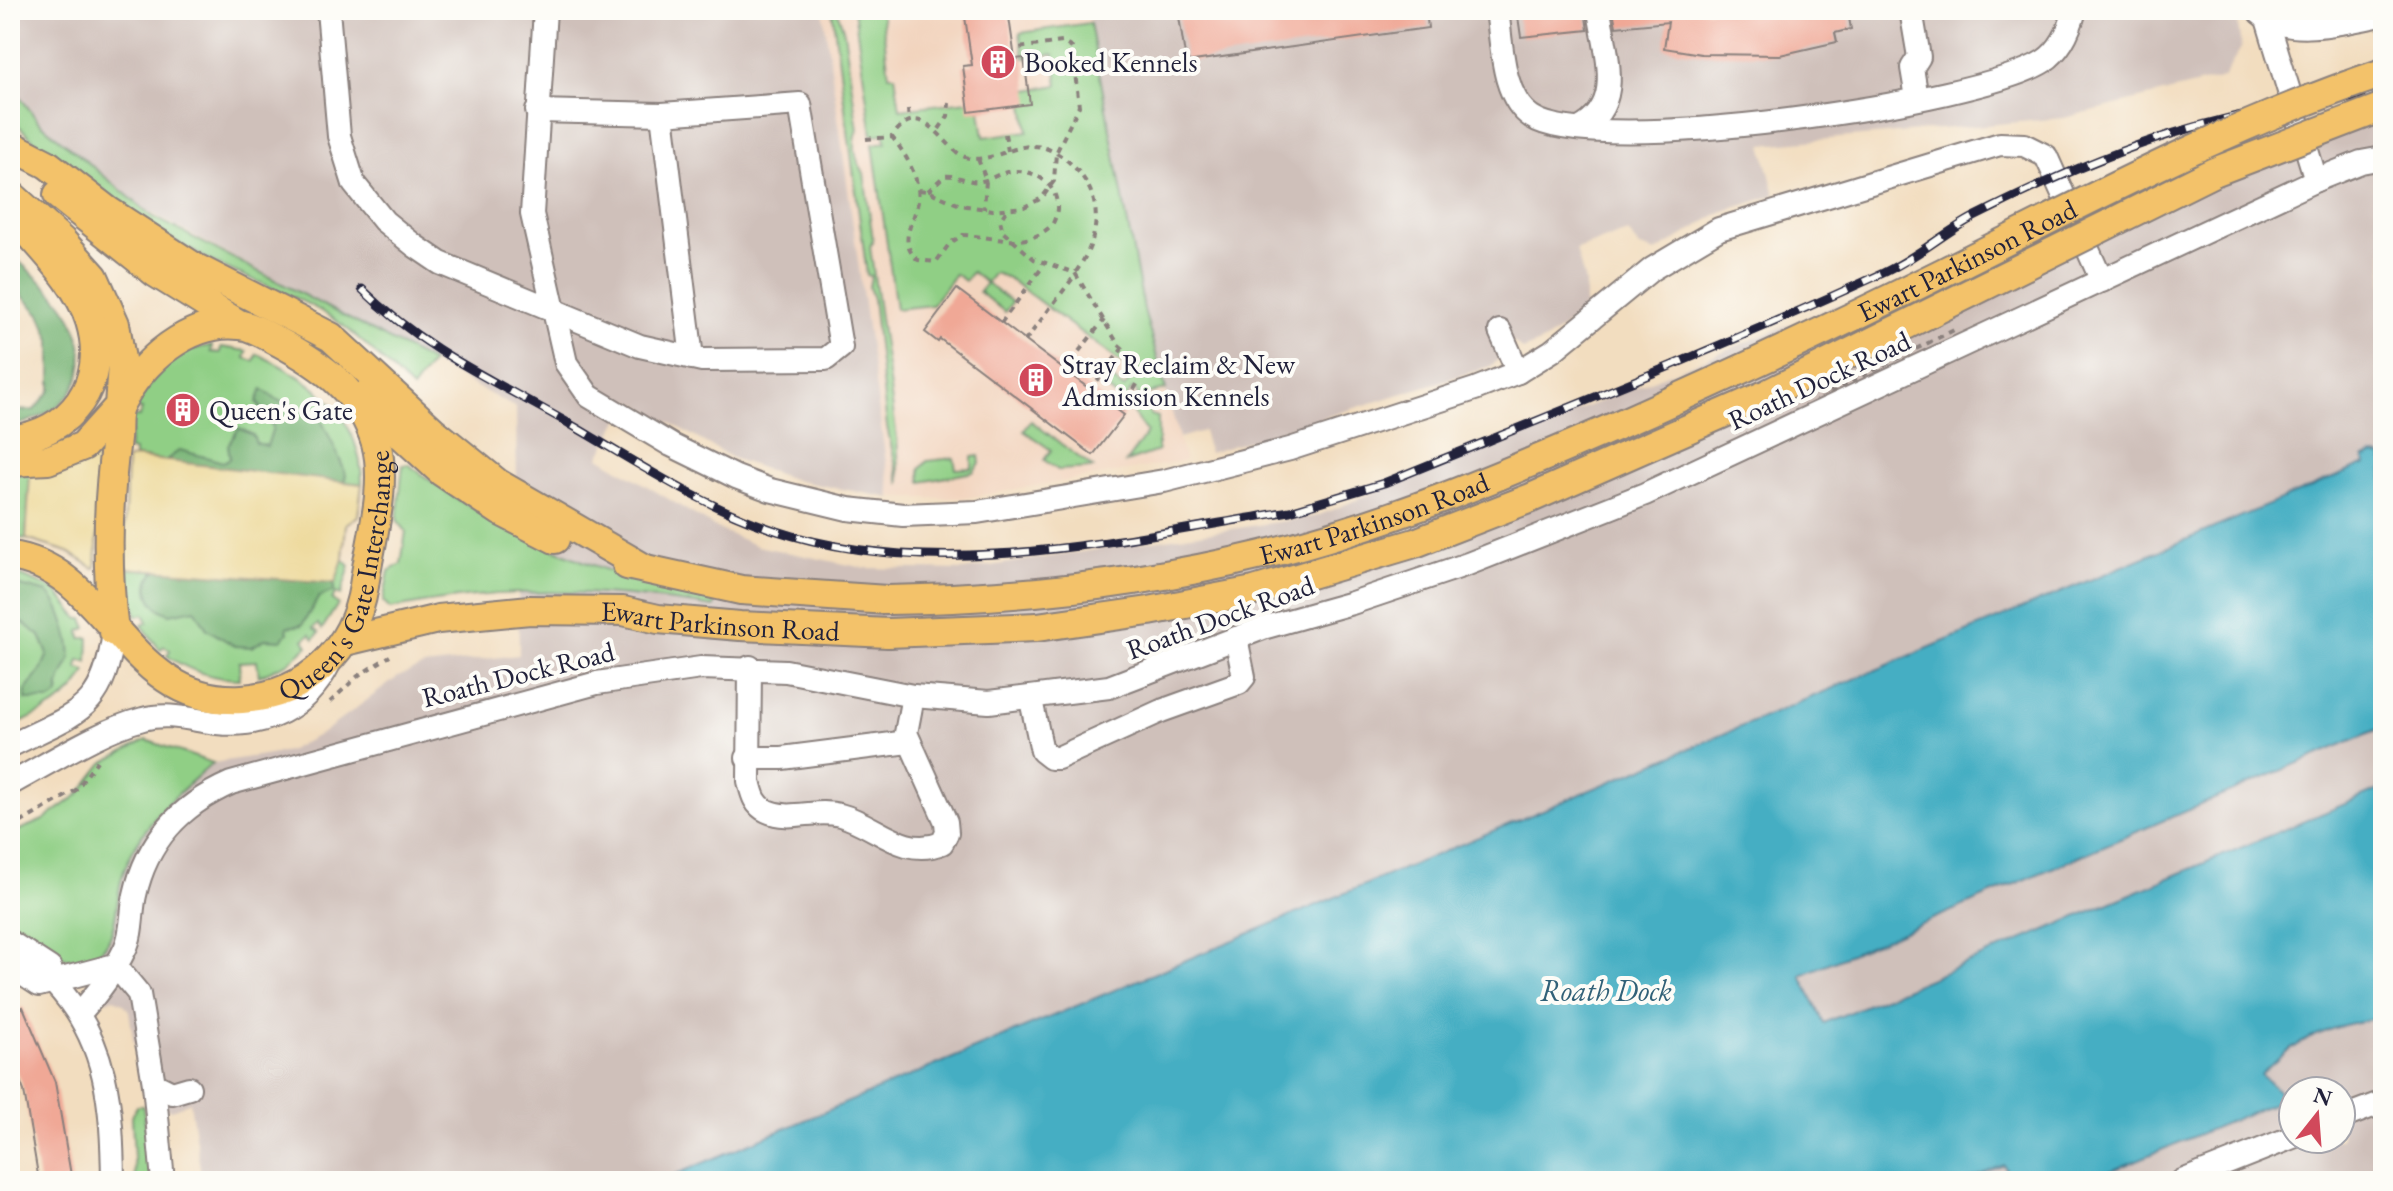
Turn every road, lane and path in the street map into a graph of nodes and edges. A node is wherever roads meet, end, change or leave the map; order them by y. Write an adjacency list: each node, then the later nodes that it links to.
1 (328, 10): 44 (street)
2 (545, 10): 15 (street)
3 (1497, 10): 18 (street)
4 (1599, 10): 18 (street)
5 (1911, 10): 11 (street)
6 (2075, 10): 11 (street)
7 (2262, 14): 8 (street); 30 (street)
8 (2383, 15)
9 (1018, 48): 26 (path)
10 (2383, 73): 61 (main road, Ewart Parkinson Road, bridge)
11 (1917, 98): 18 (street)
12 (949, 103): 19 (path)
13 (2383, 107): 64 (main road, Ewart Parkinson Road, bridge)
14 (908, 109): 17 (path)
15 (537, 111): 16 (street); 44 (street)
16 (662, 114): 51 (street); 51 (street)
17 (909, 123): 19 (path); 21 (path)
18 (1579, 129)
19 (938, 130): 28 (path)
20 (1005, 134): 25 (path)
21 (892, 137): 22 (path); 32 (path)
22 (866, 139)
23 (10, 145): 61 (main road)
24 (10, 151): 47 (main road, Queen's Gate Interchange)
25 (1008, 151): 26 (path); 28 (path)
26 (1056, 153): 31 (path); 42 (path)
27 (2383, 158): 30 (street, Roath Dock Road)
28 (978, 159): 29 (path)
29 (986, 180): 31 (path); 33 (path); 35 (path)
30 (2316, 180): 43 (street, Roath Dock Road)
31 (1051, 186): 36 (path); 39 (path)
32 (919, 190): 33 (path); 39 (path)
33 (928, 191): 35 (path)
34 (10, 194): 56 (main road)
35 (984, 209): 36 (path)
36 (1008, 209): 39 (path)
37 (10, 211): 40 (main road)
38 (10, 227): 40 (street)
39 (1011, 240): 41 (path)
40 (50, 257): 58 (main road)
41 (1044, 265): 42 (path); 46 (path)
42 (1075, 273): 45 (path); 49 (path)
43 (2102, 281): 53 (street); 63 (street, Roath Dock Road)
44 (553, 312): 51 (street); 53 (street)
45 (1104, 320): 50 (path); 52 (path)
46 (1001, 323)
47 (240, 325): 54 (main road, Queen's Gate Interchange); 56 (main road)
48 (1500, 331): 53 (street)
49 (1025, 341)
50 (1122, 349): 55 (path); 57 (path)
51 (692, 358)
52 (1064, 370)
53 (1518, 372)
54 (339, 380): 61 (main road, Ewart Parkinson Road); 64 (main road, Queen's Gate Interchange)
55 (1090, 390)
56 (119, 406): 59 (main road); 62 (main road)
57 (1120, 413)
58 (10, 440)
59 (10, 462)
60 (10, 556): 62 (main road, Queen's Gate Interchange)
61 (644, 568)
62 (114, 632): 64 (main road, Queen's Gate Interchange); 71 (street)
63 (1236, 638): 68 (street, Roath Dock Road); 68 (street)
64 (339, 650): 74 (street)
65 (394, 654): 69 (path)
66 (750, 667): 67 (street, Roath Dock Road); 73 (street); 77 (street, Roath Dock Road)
67 (913, 696): 68 (street, Roath Dock Road); 70 (street)
68 (1031, 700)
69 (320, 709)
70 (908, 742): 73 (street); 73 (street)
71 (10, 746)
72 (101, 757): 75 (path)
73 (747, 758)
74 (10, 784)
75 (10, 829)
76 (10, 942): 79 (street)
77 (115, 965): 79 (street); 80 (street, Roath Dock Road); 81 (street)
78 (10, 966): 79 (street)
79 (54, 983): 80 (street)
80 (79, 1014): 86 (street)
81 (154, 1084): 82 (street); 87 (street)
82 (189, 1088)
83 (2383, 1102): 84 (street)
84 (2357, 1112)
85 (2277, 1143): 88 (street)
86 (113, 1181)
87 (163, 1181)
88 (2182, 1181)

